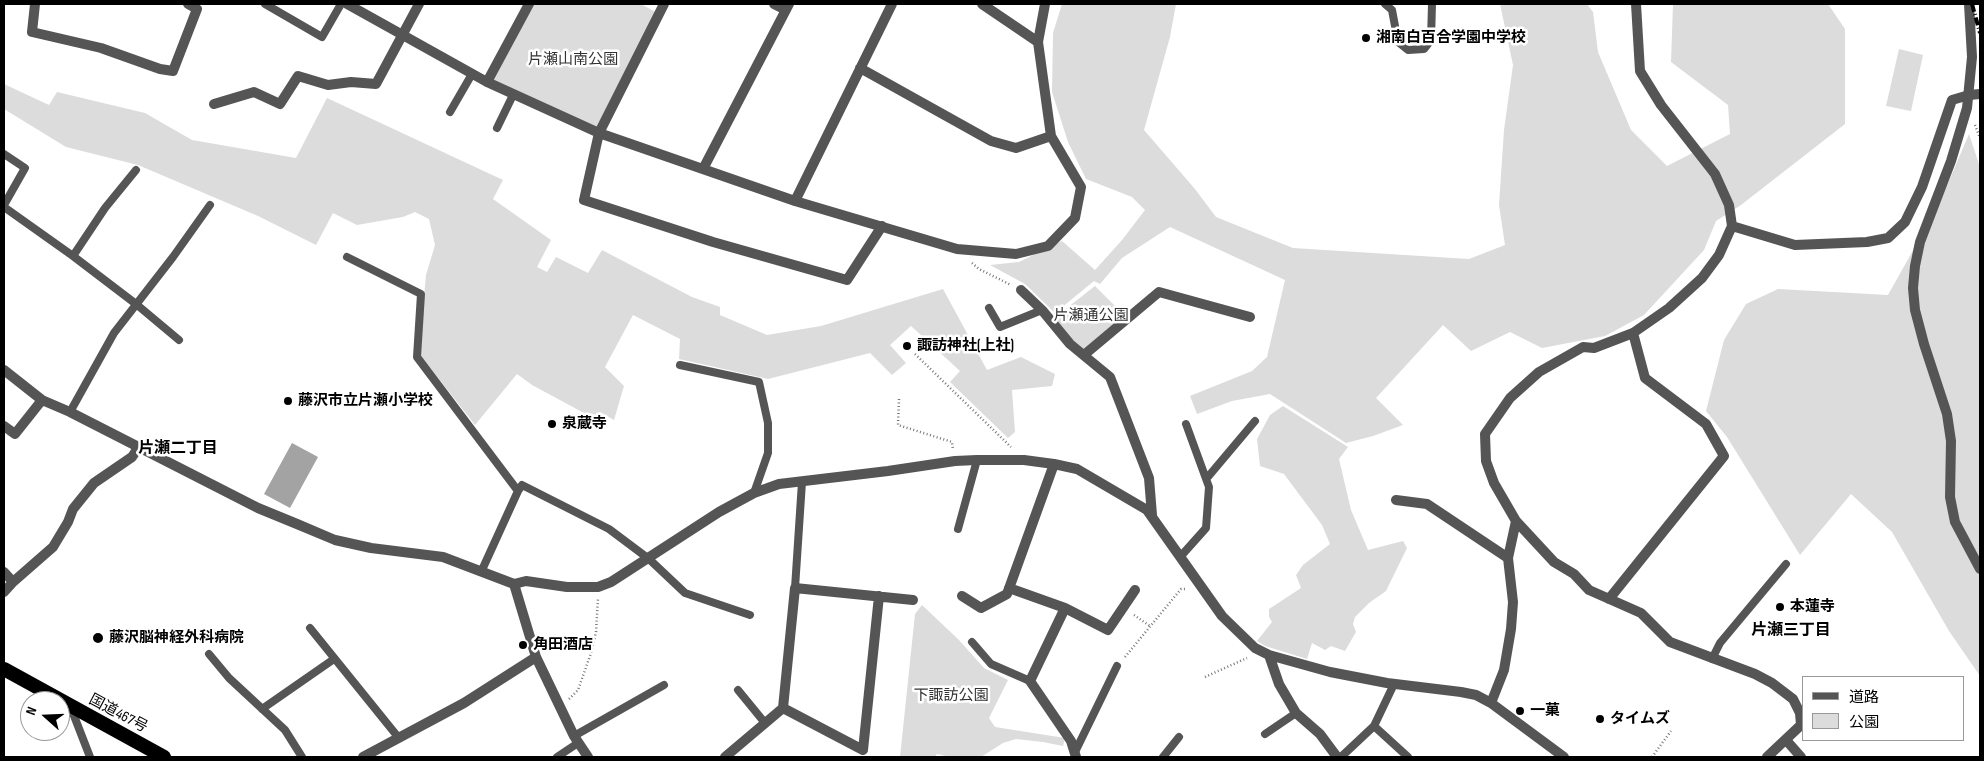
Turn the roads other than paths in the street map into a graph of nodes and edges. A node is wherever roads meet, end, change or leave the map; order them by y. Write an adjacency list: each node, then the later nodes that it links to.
1 (34, 4): 2 (street)
2 (188, 4)
3 (265, 4): 4 (lane)
4 (341, 4)
5 (347, 4): 18 (street)
6 (419, 4): 18 (street)
7 (529, 4): 22 (street)
8 (664, 4): 29 (street)
9 (774, 4): 17 (street)
10 (892, 4): 20 (street)
11 (982, 4): 19 (street)
12 (1046, 4): 19 (street)
13 (1385, 4): 14 (lane)
14 (1432, 4)
15 (1636, 4): 38 (street)
16 (1969, 4): 25 (street)
17 (787, 7): 32 (street)
18 (402, 35): 21 (street); 26 (street)
19 (1038, 42): 30 (street)
20 (860, 68): 30 (street); 34 (street)
21 (472, 74): 22 (street); 27 (lane)
22 (487, 82): 24 (street)
23 (1980, 94): 25 (street)
24 (512, 95): 28 (lane); 29 (street)
25 (1969, 95): 38 (street); 71 (street)
26 (214, 104)
27 (450, 112)
28 (497, 128)
29 (599, 133): 32 (street); 37 (street)
30 (1051, 136): 37 (street)
31 (4, 154): 36 (lane)
32 (703, 169): 34 (street)
33 (136, 170): 39 (lane)
34 (795, 201): 37 (street)
35 (210, 205): 42 (lane)
36 (4, 206): 39 (lane)
37 (882, 226)
38 (1732, 226): 46 (street)
39 (73, 256): 42 (lane)
40 (347, 257): 61 (lane)
41 (1021, 290): 44 (street)
42 (136, 304): 47 (lane); 52 (lane)
43 (989, 308): 44 (lane)
44 (1042, 310): 48 (street)
45 (1250, 317): 48 (street)
46 (1633, 332): 65 (street); 82 (street)
47 (179, 340)
48 (1084, 355): 64 (street)
49 (680, 365): 62 (lane)
50 (4, 370): 51 (street)
51 (42, 400): 52 (street); 55 (street)
52 (70, 412): 56 (street)
53 (1255, 421): 59 (lane)
54 (1186, 424): 59 (lane)
55 (4, 426)
56 (138, 448): 72 (street); 74 (street)
57 (977, 460): 58 (street); 60 (street); 66 (lane)
58 (1054, 464): 64 (street); 77 (street)
59 (1207, 478): 67 (lane)
60 (802, 482): 62 (street); 76 (lane)
61 (518, 492): 69 (lane); 72 (lane)
62 (754, 492): 69 (street)
63 (1396, 500): 68 (street)
64 (1152, 515): 67 (street)
65 (1516, 520): 68 (street); 82 (street)
66 (958, 529)
67 (1181, 556): 90 (street)
68 (1508, 558): 99 (street)
69 (650, 559): 75 (street); 85 (lane)
70 (1786, 564): 92 (lane)
71 (1980, 569)
72 (482, 570): 75 (street)
73 (4, 572): 74 (street)
74 (13, 582): 79 (street)
75 (514, 584): 89 (street)
76 (795, 588): 80 (street); 101 (street)
77 (1009, 588): 81 (street); 84 (street)
78 (1135, 590): 84 (street)
79 (4, 592)
80 (879, 596): 83 (street); 101 (street)
81 (962, 596)
82 (1609, 599): 92 (street)
83 (913, 600)
84 (1065, 608): 95 (street)
85 (750, 615)
86 (310, 628): 91 (lane)
87 (972, 642): 95 (lane)
88 (209, 654): 102 (lane)
89 (536, 657): 107 (street); 109 (street)
90 (1270, 658): 96 (street); 103 (street)
91 (334, 659): 102 (lane); 107 (lane)
92 (1712, 660): 110 (street)
93 (1117, 666): 111 (lane)
94 (4, 669): 100 (highway, 国道467号)
95 (1030, 681): 111 (street)
96 (1394, 684): 99 (street); 105 (lane)
97 (664, 685): 109 (lane)
98 (738, 690): 104 (lane)
99 (1492, 703): 123 (street)
100 (71, 707): 112 (lane); 113 (highway, 国道467号)
101 (783, 708): 104 (street)
102 (262, 709): 114 (lane)
103 (1296, 713): 106 (lane); 120 (street)
104 (765, 723): 118 (street)
105 (1374, 726): 121 (lane); 122 (lane)
106 (1265, 734)
107 (398, 737): 115 (street)
108 (1179, 737): 119 (lane)
109 (576, 739): 116 (lane); 117 (street)
110 (1786, 740): 124 (street); 125 (street)
111 (1076, 755)
112 (90, 757)
113 (164, 757)
114 (302, 757)
115 (363, 757)
116 (557, 757)
117 (588, 757)
118 (725, 757)
119 (1163, 757)
120 (1337, 757)
121 (1341, 757)
122 (1408, 757)
123 (1564, 757)
124 (1767, 757)
125 (1802, 757)

